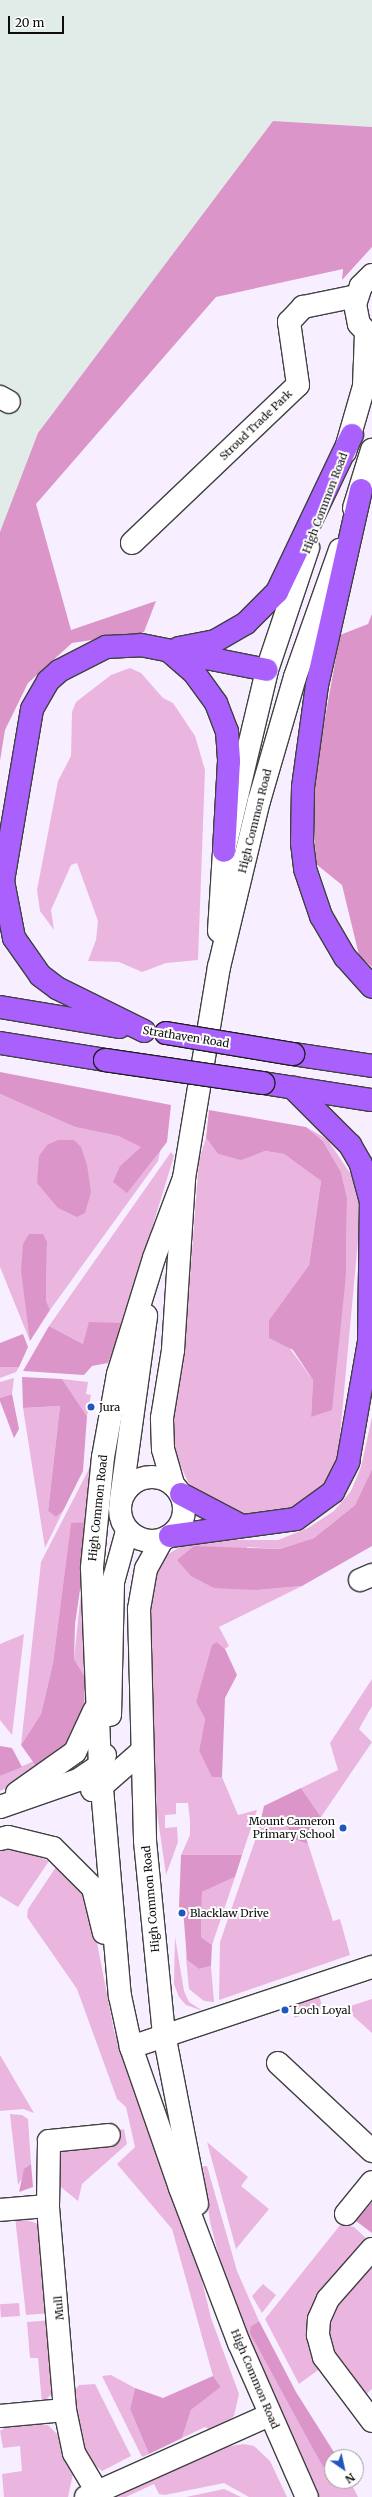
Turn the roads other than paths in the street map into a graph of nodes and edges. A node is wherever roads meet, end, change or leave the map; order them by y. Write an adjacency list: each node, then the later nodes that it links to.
1 (372, 275): 2 (street)
2 (356, 304): 3 (street); 7 (street, Stroud Trade Park)
3 (369, 335): 4 (street, High Common Road)
4 (352, 435): 8 (main road); 9 (street, High Common Road)
5 (372, 450): 6 (street, High Common Road)
6 (361, 490): 10 (street, High Common Road); 14 (main road)
7 (132, 543)
8 (168, 650): 9 (main road); 11 (main road); 12 (main road)
9 (267, 670): 10 (street); 11 (street, High Common Road)
10 (295, 677): 13 (street, High Common Road)
11 (224, 851): 13 (street, High Common Road)
12 (1, 883): 16 (main road)
13 (219, 967): 21 (street, High Common Road)
14 (372, 987)
15 (0, 1008): 16 (main road, Strathaven Road)
16 (144, 1031): 18 (main road, Strathaven Road, bridge)
17 (0, 1043): 19 (main road, bridge)
18 (372, 1066)
19 (293, 1088): 20 (main road); 23 (main road)
20 (372, 1100)
21 (184, 1178): 22 (street, High Common Road); 24 (street, High Common Road)
22 (154, 1258): 25 (street, High Common Road); 29 (street, High Common Road)
23 (370, 1336): 26 (main road)
24 (177, 1489): 25 (street); 26 (main road); 28 (street)
25 (121, 1499): 27 (street)
26 (238, 1524): 28 (main road)
27 (127, 1531): 28 (street); 31 (street, High Common Road)
28 (166, 1538): 30 (street, High Common Road)
29 (93, 1647): 31 (street, High Common Road); 32 (street)
30 (141, 1752): 31 (street); 38 (street, High Common Road)
31 (101, 1775): 33 (street); 34 (street); 37 (street, High Common Road)
32 (0, 1802)
33 (0, 1806)
34 (0, 1820)
35 (0, 1839): 37 (street)
36 (372, 1967): 38 (street)
37 (120, 1996): 39 (street, High Common Road)
38 (164, 2034): 39 (street); 48 (street, High Common Road)
39 (132, 2046): 48 (street, High Common Road)
40 (278, 2063): 42 (street)
41 (109, 2135): 44 (street, Mull)
42 (372, 2151)
43 (372, 2182): 46 (street)
44 (48, 2206): 45 (street); 49 (street, Mull)
45 (0, 2210)
46 (346, 2214)
47 (372, 2249): 52 (street)
48 (208, 2258): 50 (street, High Common Road)
49 (65, 2410): 51 (street); 53 (street, Mull)
50 (270, 2415): 53 (street, Mull); 54 (street, High Common Road)
51 (0, 2416)
52 (372, 2421)
53 (91, 2494)
54 (307, 2497)

